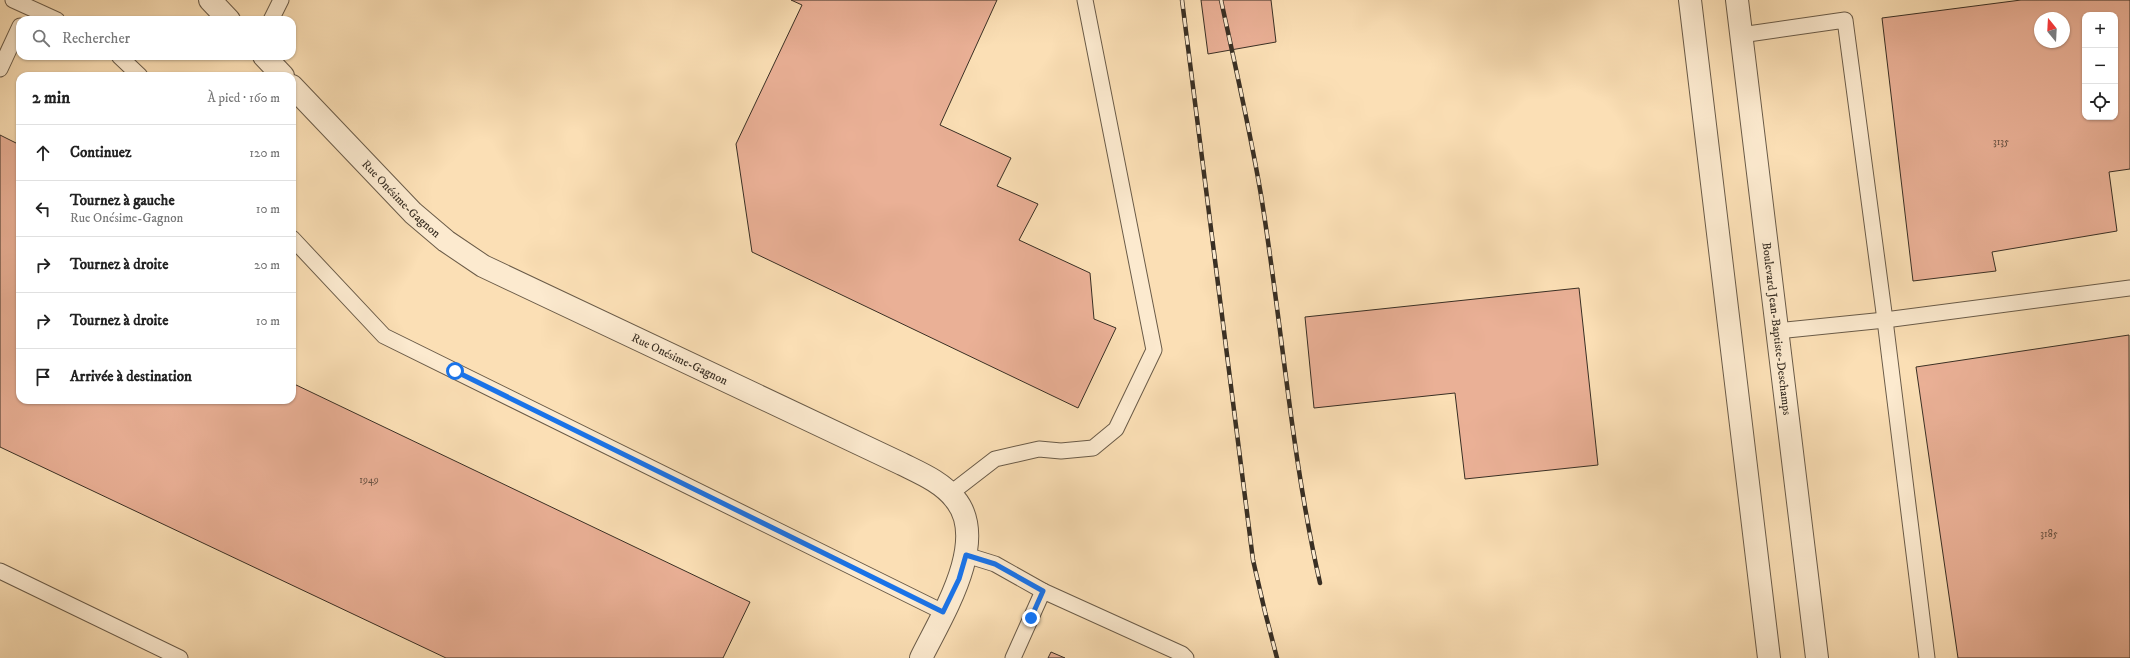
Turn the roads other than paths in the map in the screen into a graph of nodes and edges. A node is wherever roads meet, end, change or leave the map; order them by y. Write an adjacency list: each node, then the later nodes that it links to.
1 (13, 0): 7 (lane)
2 (210, 0): 9 (street)
3 (281, 0): 10 (lane)
4 (1085, 0): 23 (lane)
5 (1690, 0): 32 (street)
6 (1737, 0): 12 (street, Boulevard Jean-Baptiste-Deschamps)
7 (28, 9): 8 (lane)
8 (46, 16)
9 (225, 16)
10 (273, 16)
11 (16, 35): 15 (lane)
12 (1741, 35): 21 (lane); 22 (street, Boulevard Jean-Baptiste-Deschamps)
13 (123, 60): 16 (lane)
14 (268, 60): 17 (street)
15 (0, 69)
16 (136, 72)
17 (279, 72)
18 (296, 90): 23 (street, Rue Onésime-Gagnon)
19 (296, 242): 27 (lane)
20 (2130, 288): 21 (lane)
21 (1885, 320): 22 (lane); 34 (lane)
22 (1777, 331): 33 (street, Boulevard Jean-Baptiste-Deschamps)
23 (950, 493): 24 (street, Rue Onésime-Gagnon)
24 (966, 555): 26 (lane); 27 (street, Rue Onésime-Gagnon)
25 (0, 571): 28 (lane)
26 (1043, 591): 30 (lane); 31 (lane)
27 (943, 612): 29 (street, Rue Onésime-Gagnon)
28 (180, 658)
29 (921, 658)
30 (1013, 658)
31 (1186, 658)
32 (1769, 658)
33 (1817, 658)
34 (1927, 658)

